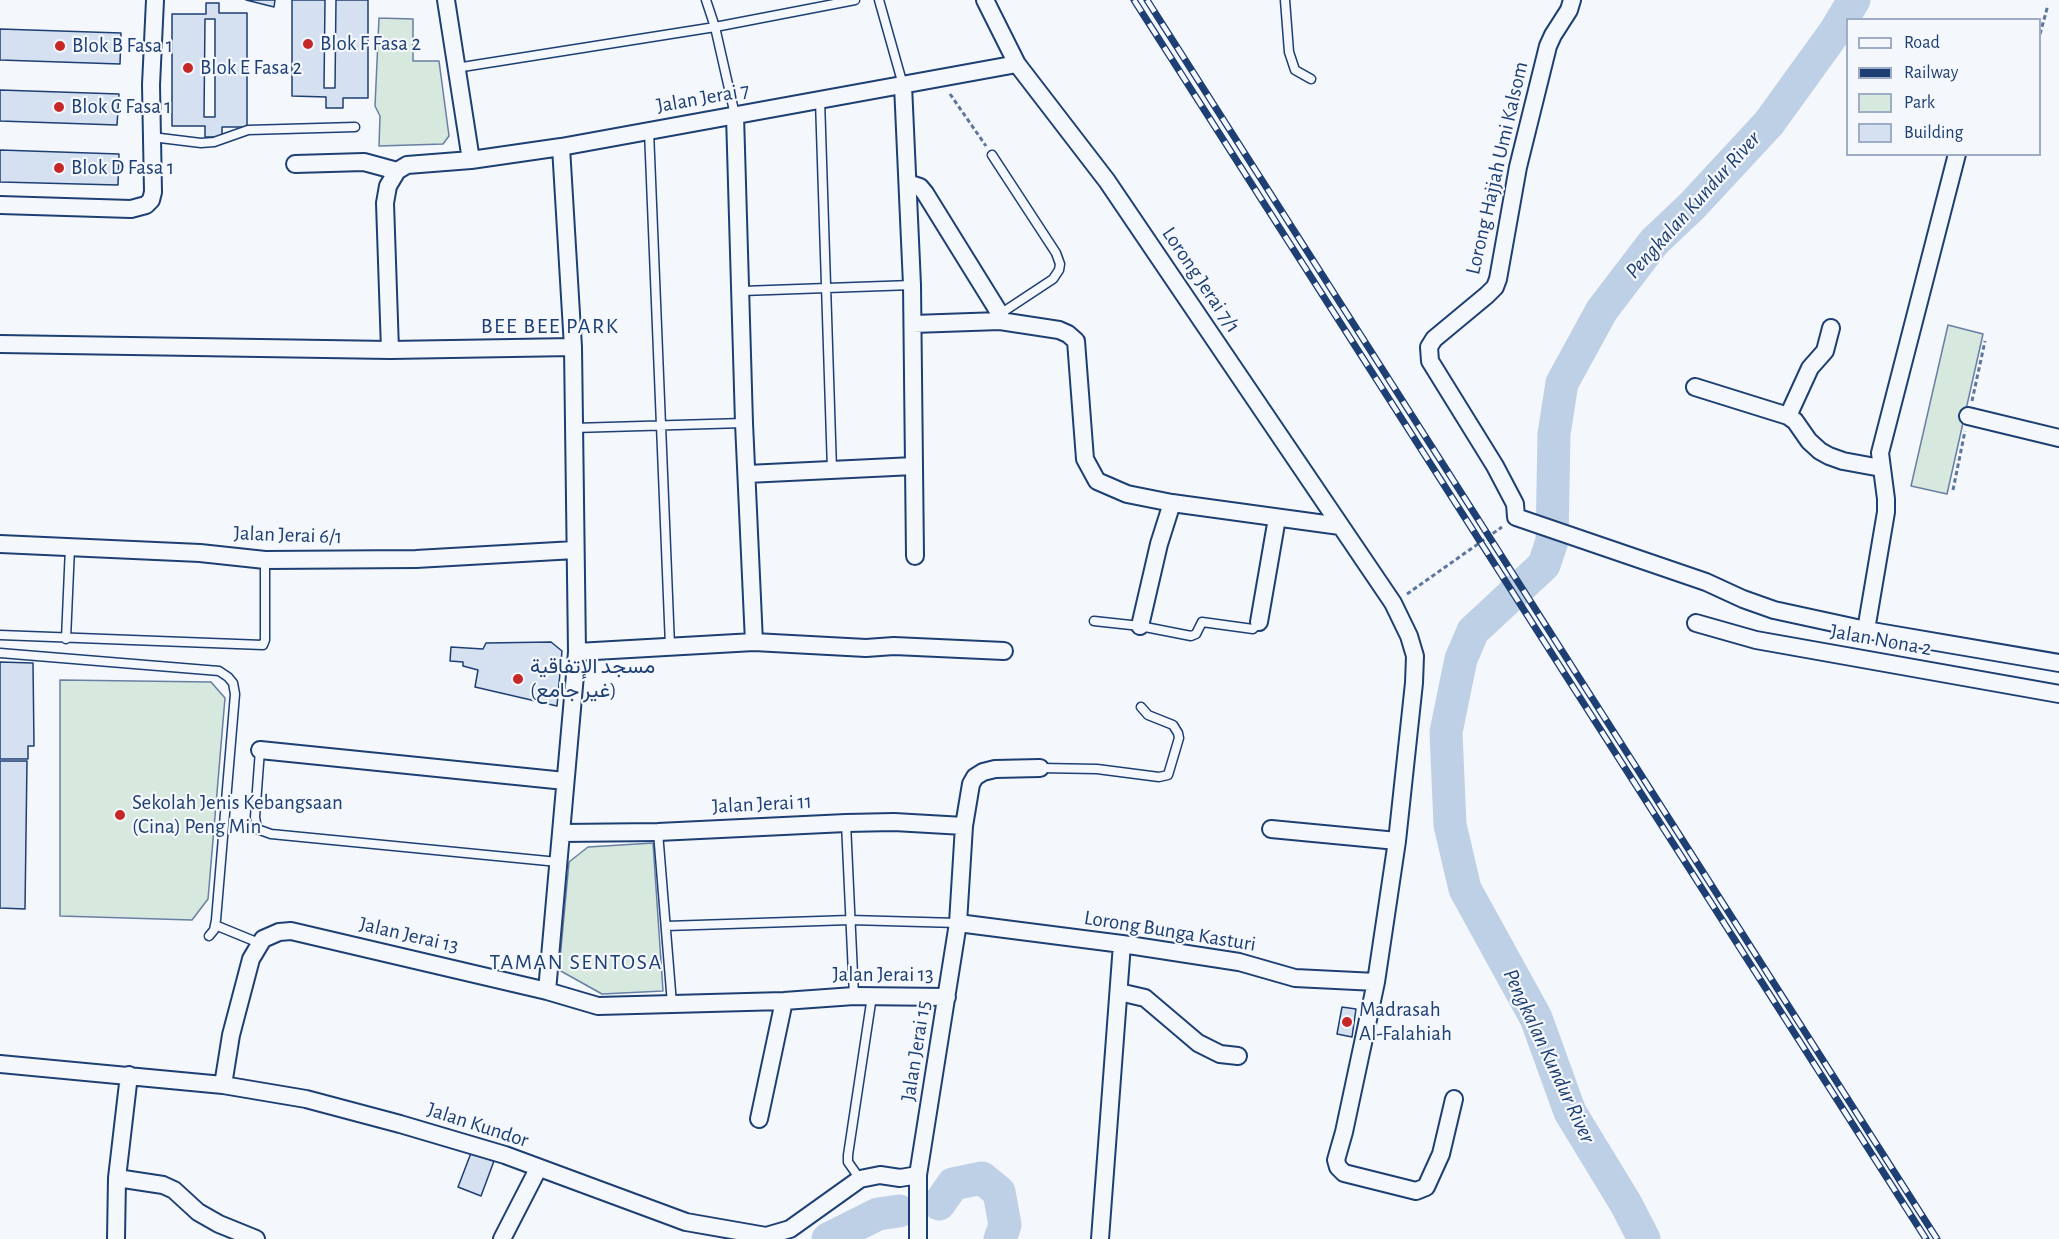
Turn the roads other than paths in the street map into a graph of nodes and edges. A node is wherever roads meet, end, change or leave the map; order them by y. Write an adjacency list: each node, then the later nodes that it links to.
1 (155, 0): 18 (street)
2 (446, 0): 11 (street)
3 (706, 0): 9 (lane)
4 (855, 0): 9 (lane)
5 (879, 0): 13 (lane)
6 (985, 0): 10 (street, Lorong Jerai 7/1)
7 (1285, 0): 12 (lane)
8 (1572, 0): 59 (street, Lorong Hajjah Umi Kalsom)
9 (715, 27): 11 (lane); 15 (lane)
10 (1017, 64): 13 (street, Jalan Jerai 7); 49 (street, Lorong Jerai 7/1)
11 (455, 68): 22 (street)
12 (1311, 79)
13 (903, 85): 14 (street, Jalan Jerai 7); 25 (street)
14 (820, 100): 15 (street, Jalan Jerai 7); 28 (lane)
15 (735, 115): 17 (street, Jalan Jerai 7); 29 (street)
16 (355, 127): 18 (lane)
17 (649, 131): 19 (street, Jalan Jerai 7); 40 (lane)
18 (152, 137): 26 (street)
19 (561, 147): 22 (street, Jalan Jerai 7); 34 (street)
20 (992, 155): 30 (lane)
21 (1956, 156): 44 (street)
22 (471, 160): 24 (street, Jalan Jerai 7)
23 (295, 164): 24 (street)
24 (397, 171): 35 (street)
25 (908, 183): 27 (street); 30 (street)
26 (0, 205)
27 (912, 285): 28 (lane); 31 (street)
28 (825, 288): 29 (lane); 45 (lane)
29 (742, 291): 39 (street)
30 (1000, 317): 31 (street); 47 (street)
31 (913, 324): 43 (street)
32 (1831, 328): 37 (street)
33 (0, 344): 35 (street)
34 (573, 347): 35 (street); 41 (street)
35 (390, 350)
36 (1695, 387): 37 (street)
37 (1788, 416): 44 (street)
38 (1968, 416): 42 (street)
39 (744, 423): 40 (lane); 46 (street)
40 (662, 425): 41 (lane); 63 (lane)
41 (574, 428): 52 (street)
42 (2059, 438)
43 (914, 466): 45 (street); 53 (street)
44 (1881, 468): 59 (street)
45 (832, 470): 46 (street)
46 (747, 474): 62 (street)
47 (1172, 504): 48 (street); 58 (street)
48 (1277, 518): 49 (street); 56 (street)
49 (1340, 526): 78 (street, Lorong Jerai 7/1)
50 (0, 544): 51 (street, Jalan Jerai 6/1)
51 (70, 547): 54 (street, Jalan Jerai 6/1); 61 (lane)
52 (575, 550): 54 (street, Jalan Jerai 6/1); 65 (street)
53 (915, 556)
54 (265, 560): 61 (lane)
55 (1094, 621): 58 (lane)
56 (1259, 622): 58 (lane)
57 (1696, 623): 68 (street, Jalan Nona 2)
58 (1140, 626)
59 (1866, 630): 67 (street)
60 (0, 635): 61 (lane)
61 (66, 639)
62 (754, 642): 63 (street); 64 (street)
63 (670, 646): 65 (street)
64 (1004, 651)
65 (577, 652): 72 (street)
66 (0, 653): 82 (lane)
67 (2059, 663)
68 (2059, 694)
69 (1141, 706): 71 (lane)
70 (260, 750): 72 (street); 79 (lane)
71 (1040, 768): 74 (street, Jalan Jerai 15)
72 (565, 782): 77 (street)
73 (846, 823): 74 (street, Jalan Jerai 11); 76 (street, Jalan Jerai 11); 80 (lane)
74 (964, 826): 81 (street, Jalan Jerai 15)
75 (1271, 829): 78 (street)
76 (658, 832): 77 (street, Jalan Jerai 11); 83 (lane)
77 (561, 833): 79 (street)
78 (1396, 841): 87 (street, Lorong Jerai 7/1)
79 (558, 862): 88 (street)
80 (850, 920): 81 (lane); 83 (lane); 90 (lane)
81 (958, 923): 86 (street, Lorong Bunga Kasturi); 92 (street, Jalan Jerai 15)
82 (215, 925): 84 (lane); 85 (lane)
83 (666, 926): 94 (lane)
84 (209, 936)
85 (260, 943): 88 (street, Jalan Jerai 13); 98 (street)
86 (1122, 944): 87 (street, Lorong Bunga Kasturi); 89 (street)
87 (1376, 982): 99 (street, Lorong Jerai 7/1)
88 (547, 991): 94 (street, Jalan Jerai 13)
89 (1119, 992): 95 (street); 109 (street)
90 (854, 996): 91 (street, Jalan Jerai 13); 93 (street, Jalan Jerai 13)
91 (872, 996): 92 (street, Jalan Jerai 13); 104 (lane)
92 (947, 997): 102 (street, Jalan Jerai 15)
93 (784, 1001): 94 (street, Jalan Jerai 13); 100 (street)
94 (672, 1004)
95 (1238, 1056)
96 (0, 1064): 97 (street, Jalan Kundor)
97 (129, 1076): 98 (street, Jalan Kundor); 103 (street)
98 (223, 1085): 101 (street, Jalan Kundor)
99 (1454, 1099)
100 (759, 1119)
101 (538, 1169): 104 (street, Jalan Kundor); 107 (street)
102 (918, 1175): 104 (street); 108 (street, Jalan Jerai 15)
103 (117, 1178): 105 (street); 106 (street)
104 (860, 1179)
105 (116, 1239)
106 (256, 1239)
107 (502, 1239)
108 (918, 1239)
109 (1100, 1239)

